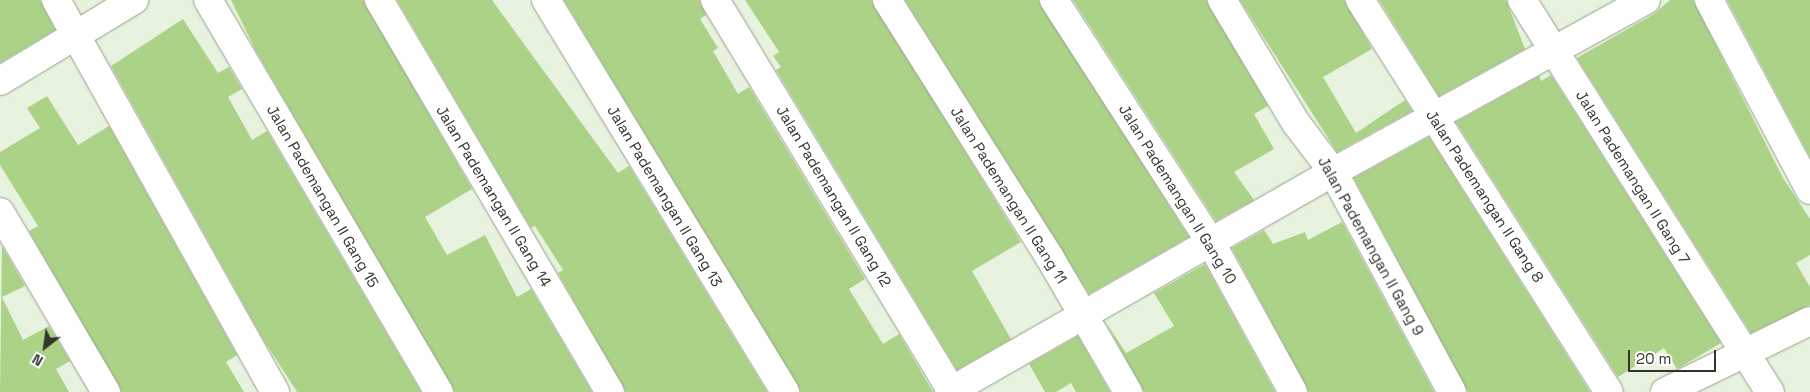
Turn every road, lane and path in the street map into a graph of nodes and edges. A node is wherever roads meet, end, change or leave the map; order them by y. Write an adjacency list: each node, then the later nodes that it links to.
1 (56, 0): 14 (street)
2 (134, 0): 14 (street)
3 (208, 0): 27 (street, Jalan Pademangan II Gang 15)
4 (379, 0): 28 (street, Jalan Pademangan II Gang 14)
5 (546, 0): 29 (street, Jalan Pademangan II Gang 13)
6 (715, 0): 30 (street, Jalan Pademangan II Gang 12)
7 (887, 0): 22 (street, Jalan Pademangan II Gang 11)
8 (1054, 0): 21 (street, Jalan Pademangan II Gang 10)
9 (1222, 0): 18 (street, Jalan Pademangan II Gang 9)
10 (1360, 0): 17 (street, Jalan Pademangan II Gang 8)
11 (1522, 0): 15 (street, Jalan Pademangan II Gang 7)
12 (1646, 0): 15 (street)
13 (1709, 0): 19 (street)
14 (82, 44): 16 (street); 26 (street)
15 (1553, 50): 17 (street); 24 (street, Jalan Pademangan II Gang 7)
16 (0, 81)
17 (1434, 118): 18 (street); 34 (street, Jalan Pademangan II Gang 8)
18 (1332, 172): 21 (street); 33 (street, Jalan Pademangan II Gang 9)
19 (1810, 190)
20 (0, 212): 25 (street)
21 (1210, 242): 22 (street); 32 (street, Jalan Pademangan II Gang 10)
22 (1084, 314): 30 (street); 31 (street, Jalan Pademangan II Gang 11)
23 (1810, 321): 24 (street)
24 (1745, 353): 35 (street); 36 (street, Jalan Pademangan II Gang 7)
25 (106, 392)
26 (275, 392)
27 (439, 392)
28 (610, 392)
29 (785, 392)
30 (951, 392)
31 (1128, 392)
32 (1294, 392)
33 (1452, 392)
34 (1609, 392)
35 (1665, 392)
36 (1770, 392)

